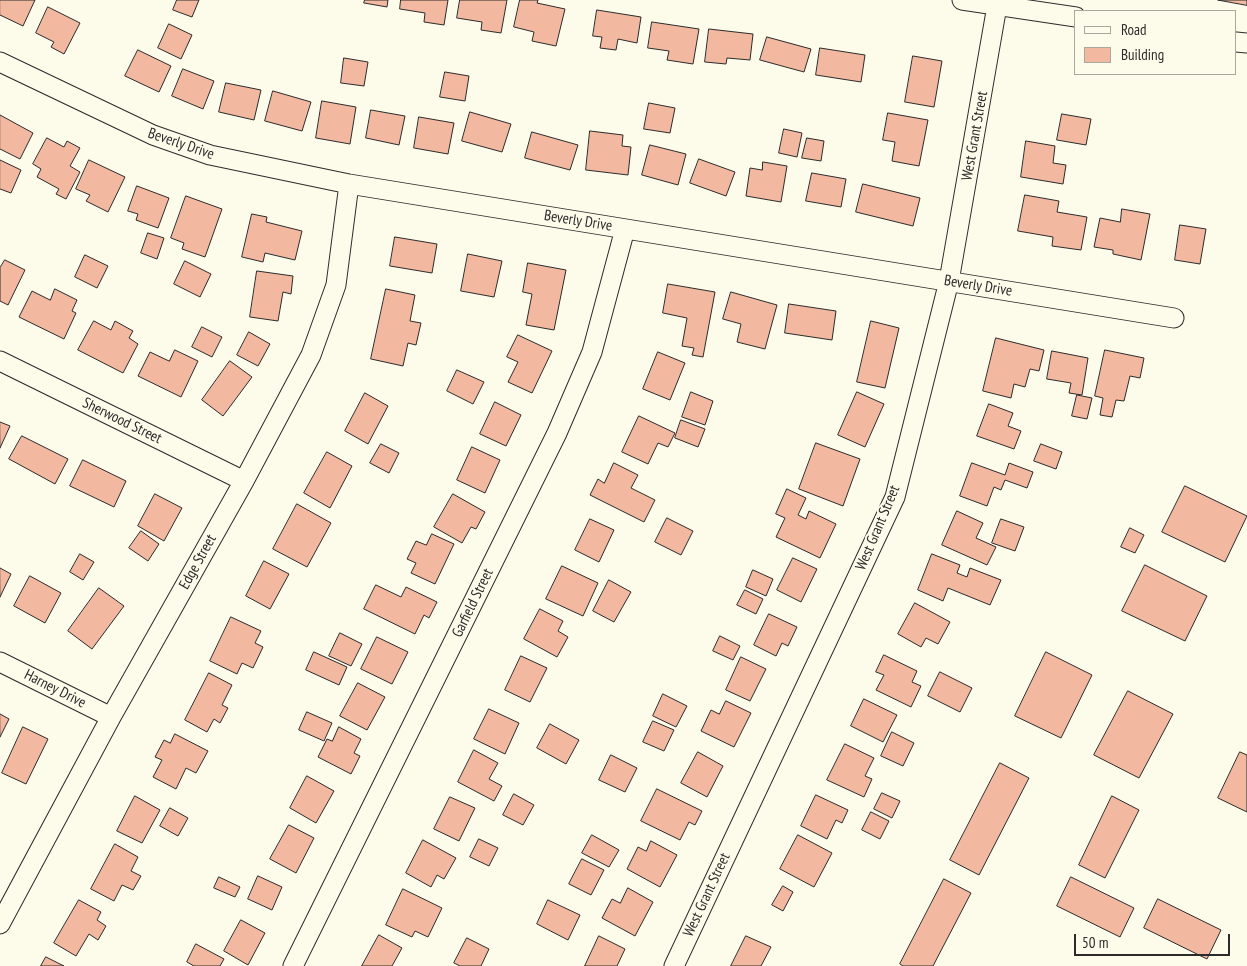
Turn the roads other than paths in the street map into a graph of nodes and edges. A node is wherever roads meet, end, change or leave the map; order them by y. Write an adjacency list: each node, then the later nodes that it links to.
1 (962, 0): 2 (street)
2 (998, 3): 3 (street); 7 (street, West Grant Street)
3 (1074, 18)
4 (0, 62): 5 (street, Beverly Drive)
5 (349, 184): 6 (street, Beverly Drive); 10 (street, Edge Street)
6 (625, 229): 7 (street, Beverly Drive); 14 (street, Garfield Street)
7 (949, 281): 8 (street, Beverly Drive); 15 (street, West Grant Street)
8 (1174, 318)
9 (0, 361): 10 (street, Sherwood Street)
10 (244, 481): 12 (street, Edge Street)
11 (0, 662): 12 (street, Harney Drive)
12 (111, 717): 13 (street, Edge Street)
13 (0, 924)
14 (293, 966)
15 (674, 966)

